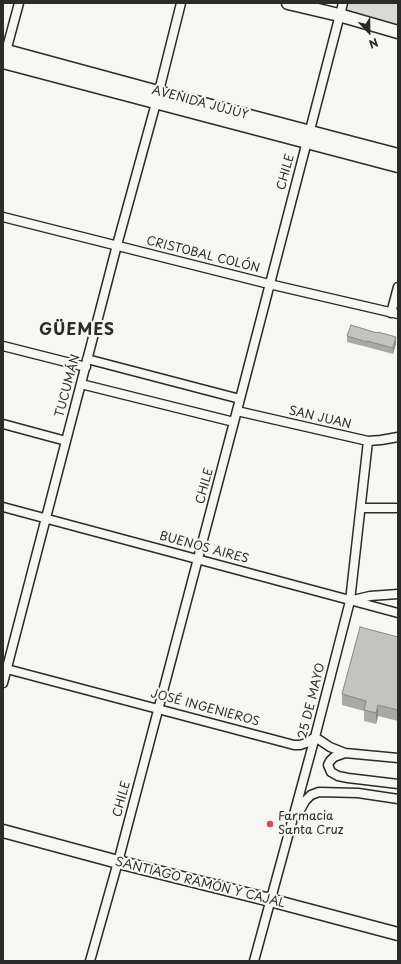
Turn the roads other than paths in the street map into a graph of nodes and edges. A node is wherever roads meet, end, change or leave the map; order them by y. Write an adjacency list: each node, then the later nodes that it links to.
1 (19, 3): 7 (street)
2 (181, 3): 8 (street, TUCUMÁN)
3 (288, 3): 5 (street)
4 (343, 3): 5 (street, CHILE)
5 (339, 15): 6 (street); 9 (street, CHILE)
6 (398, 32)
7 (4, 58): 8 (street, AVENIDA JUJUY)
8 (157, 97): 9 (street, AVENIDA JUJUY); 13 (street, TUCUMÁN)
9 (308, 137): 10 (street, AVENIDA JUJUY); 11 (street, AVENIDA JUJUY); 14 (street, CHILE)
10 (398, 155)
11 (398, 166)
12 (3, 217): 13 (street, CRISTOBAL COLÓN)
13 (117, 245): 14 (street, CRISTOBAL COLÓN); 18 (street, TUCUMÁN)
14 (269, 284): 16 (street, CRISTOBAL COLÓN); 20 (street, CHILE)
15 (398, 287): 16 (street)
16 (395, 313)
17 (3, 346): 18 (street)
18 (86, 363): 19 (street, TUCUMÁN); 20 (street)
19 (81, 384): 22 (street); 25 (street, TUCUMÁN)
20 (240, 399): 21 (street, CHILE)
21 (237, 410): 22 (street, CHILE); 26 (street, SAN JUAN)
22 (234, 422): 31 (street, CHILE)
23 (3, 424): 25 (street)
24 (398, 437): 26 (street, SAN JUAN)
25 (66, 441): 30 (street, TUCUMÁN)
26 (368, 441): 28 (street, 25 DE MAYO)
27 (3, 507): 30 (street, BUENOS AIRES)
28 (361, 508): 29 (street); 33 (street, 25 DE MAYO)
29 (398, 508)
30 (46, 518): 31 (street, BUENOS AIRES); 35 (street, TUCUMÁN)
31 (198, 559): 33 (street, BUENOS AIRES); 37 (street, CHILE)
32 (398, 594): 33 (street)
33 (350, 601): 34 (street, BUENOS AIRES); 38 (street, 25 DE MAYO)
34 (398, 613)
35 (5, 668): 36 (street, TUCUMÁN); 37 (street, JOSÉ INGENIEROS)
36 (3, 682)
37 (158, 708): 38 (street, JOSÉ INGENIEROS); 45 (street, CHILE)
38 (315, 737): 39 (street); 43 (street, 25 DE MAYO)
39 (345, 753): 40 (street); 41 (street)
40 (398, 758)
41 (398, 784)
42 (398, 799): 43 (street)
43 (291, 827): 46 (street, 25 DE MAYO)
44 (3, 831): 45 (street, SANTIAGO RAMÓN Y CAJAL)
45 (118, 862): 46 (street, SANTIAGO RAMÓN Y CAJAL); 48 (street, CHILE)
46 (270, 900): 47 (street, SANTIAGO RAMÓN Y CAJAL); 49 (street, 25 DE MAYO)
47 (398, 934)
48 (90, 961)
49 (254, 961)

